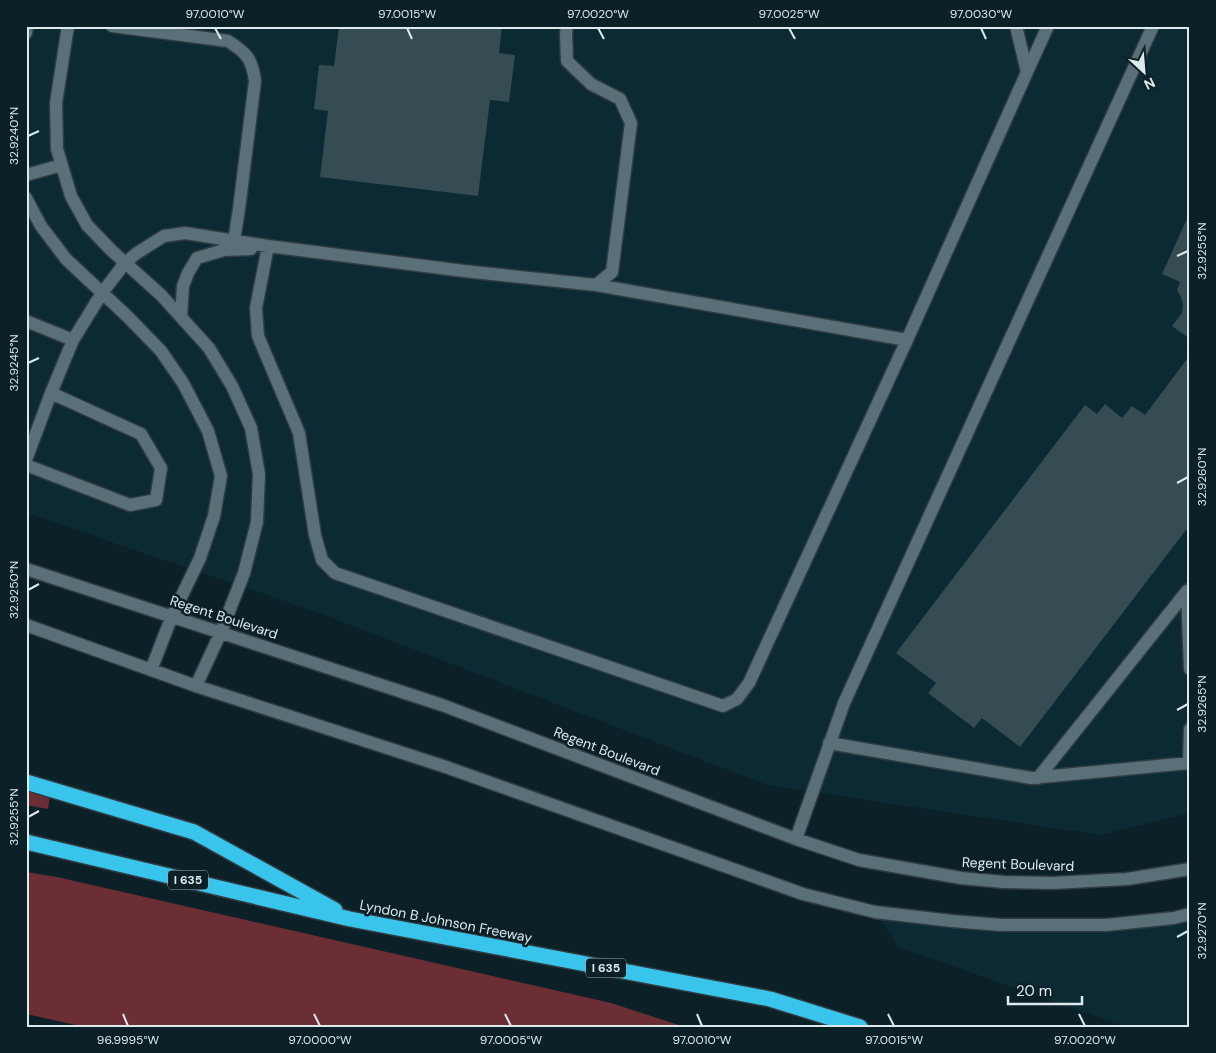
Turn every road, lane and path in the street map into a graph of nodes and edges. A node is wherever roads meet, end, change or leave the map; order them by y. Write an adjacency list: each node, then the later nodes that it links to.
1 (27, 26): 8 (street)
2 (68, 26): 10 (street)
3 (112, 26): 13 (street)
4 (567, 26): 16 (street)
5 (1016, 26): 9 (street)
6 (1048, 26): 9 (street)
7 (1153, 26): 34 (street)
8 (26, 34)
9 (1027, 72): 21 (street)
10 (62, 165): 11 (street); 15 (street)
11 (26, 175)
12 (26, 198): 17 (street)
13 (234, 241): 14 (street); 15 (street)
14 (268, 246): 16 (street); 18 (street); 21 (street)
15 (125, 263): 17 (street); 18 (street)
16 (596, 284): 21 (street)
17 (102, 293): 20 (street); 27 (street)
18 (181, 317): 29 (street)
19 (26, 321): 20 (street)
20 (73, 340): 22 (street)
21 (907, 340)
22 (51, 393): 23 (street); 24 (street)
23 (26, 460)
24 (26, 465)
25 (26, 569): 27 (street, Regent Boulevard)
26 (1188, 590): 30 (street); 36 (street)
27 (172, 616): 29 (street, Regent Boulevard); 31 (street)
28 (26, 625): 31 (street)
29 (221, 632): 32 (street); 38 (street, Regent Boulevard)
30 (1190, 669)
31 (151, 670): 32 (street)
32 (196, 686): 41 (street)
33 (1190, 729): 35 (street)
34 (829, 743): 36 (street); 38 (street)
35 (1190, 765): 36 (street)
36 (1038, 778)
37 (26, 782): 42 (highway)
38 (796, 839): 40 (street, Regent Boulevard)
39 (26, 842): 42 (highway, Lyndon B Johnson Freeway / I 635)
40 (1190, 869)
41 (1190, 914)
42 (350, 919): 43 (highway, Lyndon B Johnson Freeway / I 635)
43 (860, 1027)

